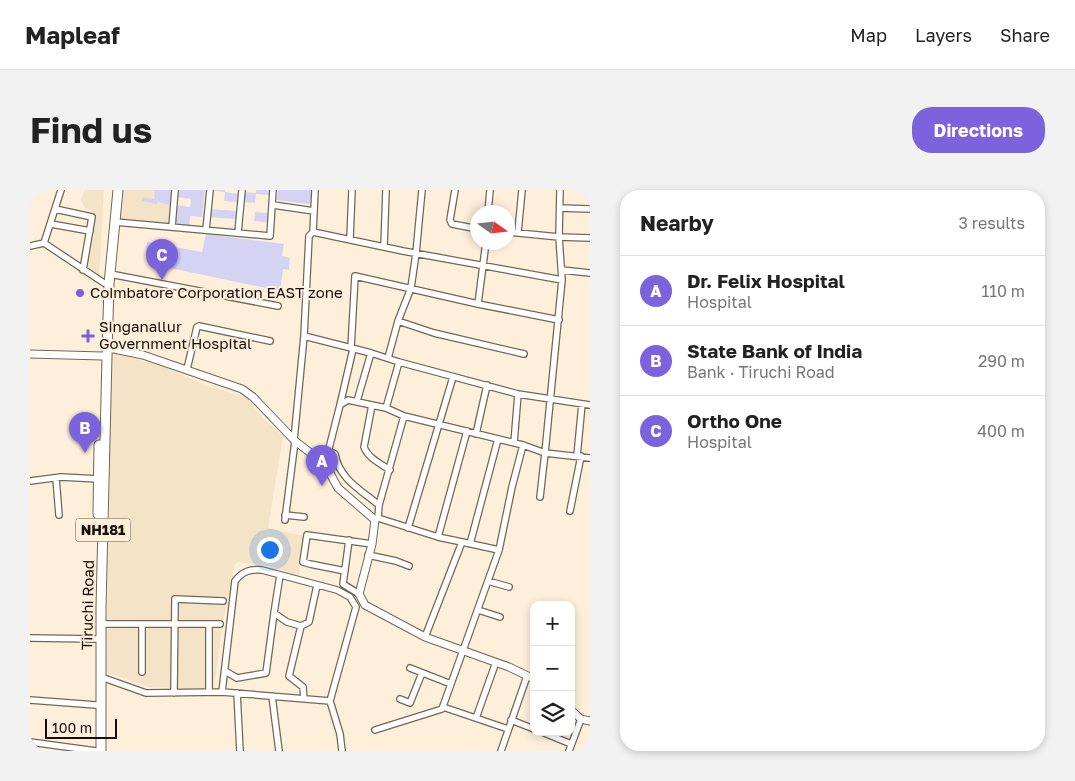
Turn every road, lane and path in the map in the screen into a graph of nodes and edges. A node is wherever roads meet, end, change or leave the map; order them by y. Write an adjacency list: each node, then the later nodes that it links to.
1 (60, 190): 20 (street)
2 (112, 190): 45 (highway, Tiruchi Road / NH181)
3 (118, 190): 22 (highway, Tiruchi Road / NH181)
4 (176, 190): 24 (street)
5 (210, 190): 26 (street)
6 (242, 190): 30 (street)
7 (273, 190): 16 (street)
8 (315, 190): 21 (street)
9 (352, 190): 33 (street)
10 (386, 190): 36 (street)
11 (422, 190): 38 (street)
12 (455, 190): 25 (street)
13 (490, 190): 17 (street)
14 (522, 190): 29 (street)
15 (560, 190): 18 (street)
16 (273, 205): 21 (street); 30 (street)
17 (489, 205)
18 (560, 208): 19 (street); 31 (street)
19 (590, 208)
20 (55, 209): 23 (street); 27 (street)
21 (314, 211): 28 (street)
22 (115, 222): 24 (street); 43 (highway, Tiruchi Road / NH181)
23 (51, 224): 27 (street); 34 (street)
24 (172, 227): 26 (street)
25 (470, 227)
26 (206, 230): 30 (street)
27 (90, 231): 40 (street)
28 (313, 232): 33 (street); 51 (street)
29 (518, 232): 31 (street)
30 (238, 233)
31 (559, 238): 32 (street); 41 (street)
32 (590, 238)
33 (350, 239): 36 (street)
34 (44, 243): 35 (street); 40 (street)
35 (30, 246)
36 (384, 247): 38 (street)
37 (485, 250): 39 (street)
38 (416, 253): 39 (street); 46 (street)
39 (483, 266): 44 (street); 47 (street)
40 (83, 270): 45 (street)
41 (562, 270): 42 (street); 44 (street)
42 (590, 273)
43 (110, 274): 48 (street); 54 (highway, Tiruchi Road / NH181)
44 (562, 280): 49 (street)
45 (104, 283): 54 (highway, Tiruchi Road / NH181)
46 (411, 288): 47 (street); 50 (street); 53 (street)
47 (478, 304): 49 (street)
48 (278, 306)
49 (559, 320): 64 (street)
50 (398, 321): 57 (street); 58 (street)
51 (304, 336): 53 (street); 76 (street)
52 (270, 341): 60 (street)
53 (352, 348): 55 (street); 67 (street)
54 (105, 353): 56 (street); 60 (street); 86 (highway, Tiruchi Road / NH181); 112 (highway, Tiruchi Road / NH181)
55 (371, 353): 58 (street); 65 (street)
56 (30, 354)
57 (524, 354)
58 (388, 358): 59 (street)
59 (399, 362): 61 (street); 70 (street)
60 (187, 369): 76 (street)
61 (453, 377): 62 (street); 72 (street)
62 (487, 385): 63 (street); 74 (street)
63 (518, 394): 64 (street); 77 (street)
64 (551, 399): 66 (street); 79 (street)
65 (357, 401): 67 (street); 68 (street)
66 (582, 404): 69 (street); 81 (street)
67 (340, 405): 80 (street)
68 (372, 405): 70 (street); 84 (street)
69 (590, 405)
70 (386, 408): 71 (street)
71 (404, 416): 72 (street); 84 (street)
72 (439, 424): 73 (street); 93 (street)
73 (467, 431): 74 (street); 94 (street)
74 (476, 434): 75 (street)
75 (498, 439): 77 (street); 98 (street)
76 (295, 441): 83 (street); 92 (street)
77 (514, 443): 78 (street)
78 (523, 445): 79 (street); 99 (street)
79 (545, 452): 81 (street); 88 (street)
80 (327, 454): 83 (street); 89 (street)
81 (579, 456): 82 (street); 90 (street)
82 (590, 458)
83 (325, 464): 97 (street)
84 (390, 470): 89 (street)
85 (56, 478): 86 (street); 87 (street); 91 (street)
86 (99, 479): 120 (highway, Tiruchi Road / NH181)
87 (30, 481)
88 (540, 497)
89 (379, 505): 93 (street)
90 (570, 511)
91 (59, 515)
92 (304, 517)
93 (408, 528): 94 (street)
94 (438, 537): 96 (street)
95 (350, 540): 97 (street); 102 (street); 102 (street)
96 (462, 542): 98 (street); 118 (street)
97 (372, 544): 100 (street)
98 (470, 544): 99 (street)
99 (499, 550): 104 (street)
100 (368, 556): 101 (street); 107 (street)
101 (408, 566)
102 (345, 571): 107 (street)
103 (280, 575): 105 (street); 110 (street); 124 (street)
104 (488, 580): 106 (street); 109 (street)
105 (317, 585): 117 (street); 138 (street)
106 (509, 588)
107 (359, 594): 118 (street)
108 (223, 601): 114 (street)
109 (478, 610): 111 (street); 121 (street)
110 (274, 613): 117 (street); 124 (street)
111 (500, 617)
112 (101, 624): 113 (street); 127 (highway, Tiruchi Road / NH181)
113 (142, 624): 114 (street); 125 (street)
114 (175, 624): 115 (street); 132 (street)
115 (209, 624): 116 (street); 130 (street)
116 (220, 624)
117 (301, 626): 135 (street)
118 (425, 637): 121 (street)
119 (30, 638): 120 (street)
120 (96, 639): 139 (highway, Tiruchi Road / NH181)
121 (464, 651): 122 (street); 129 (street)
122 (496, 662): 128 (street); 142 (street)
123 (410, 668): 126 (street)
124 (225, 670): 131 (street)
125 (142, 672)
126 (422, 673): 129 (street); 136 (street)
127 (101, 677): 132 (street); 155 (highway, Tiruchi Road / NH181)
128 (530, 678): 144 (street)
129 (452, 684): 140 (street)
130 (209, 692): 131 (street); 132 (street)
131 (222, 692): 133 (street)
132 (174, 693)
133 (237, 693): 134 (street); 156 (street)
134 (272, 696): 135 (street); 157 (street)
135 (304, 699): 138 (street)
136 (400, 699)
137 (30, 700): 139 (street)
138 (330, 701): 158 (street)
139 (96, 705): 154 (highway, Tiruchi Road / NH181)
140 (443, 707): 142 (street); 147 (street)
141 (575, 714): 143 (street)
142 (476, 718): 148 (street)
143 (581, 719): 145 (street); 152 (street)
144 (511, 720): 146 (street); 148 (street)
145 (590, 721)
146 (530, 727)
147 (375, 730)
148 (508, 730): 159 (street)
149 (552, 736): 152 (street)
150 (30, 742): 151 (street)
151 (44, 744): 153 (street); 154 (street)
152 (572, 744): 160 (street)
153 (43, 751)
154 (96, 751)
155 (101, 751)
156 (240, 751)
157 (279, 751)
158 (342, 751)
159 (500, 751)
160 (569, 751)

